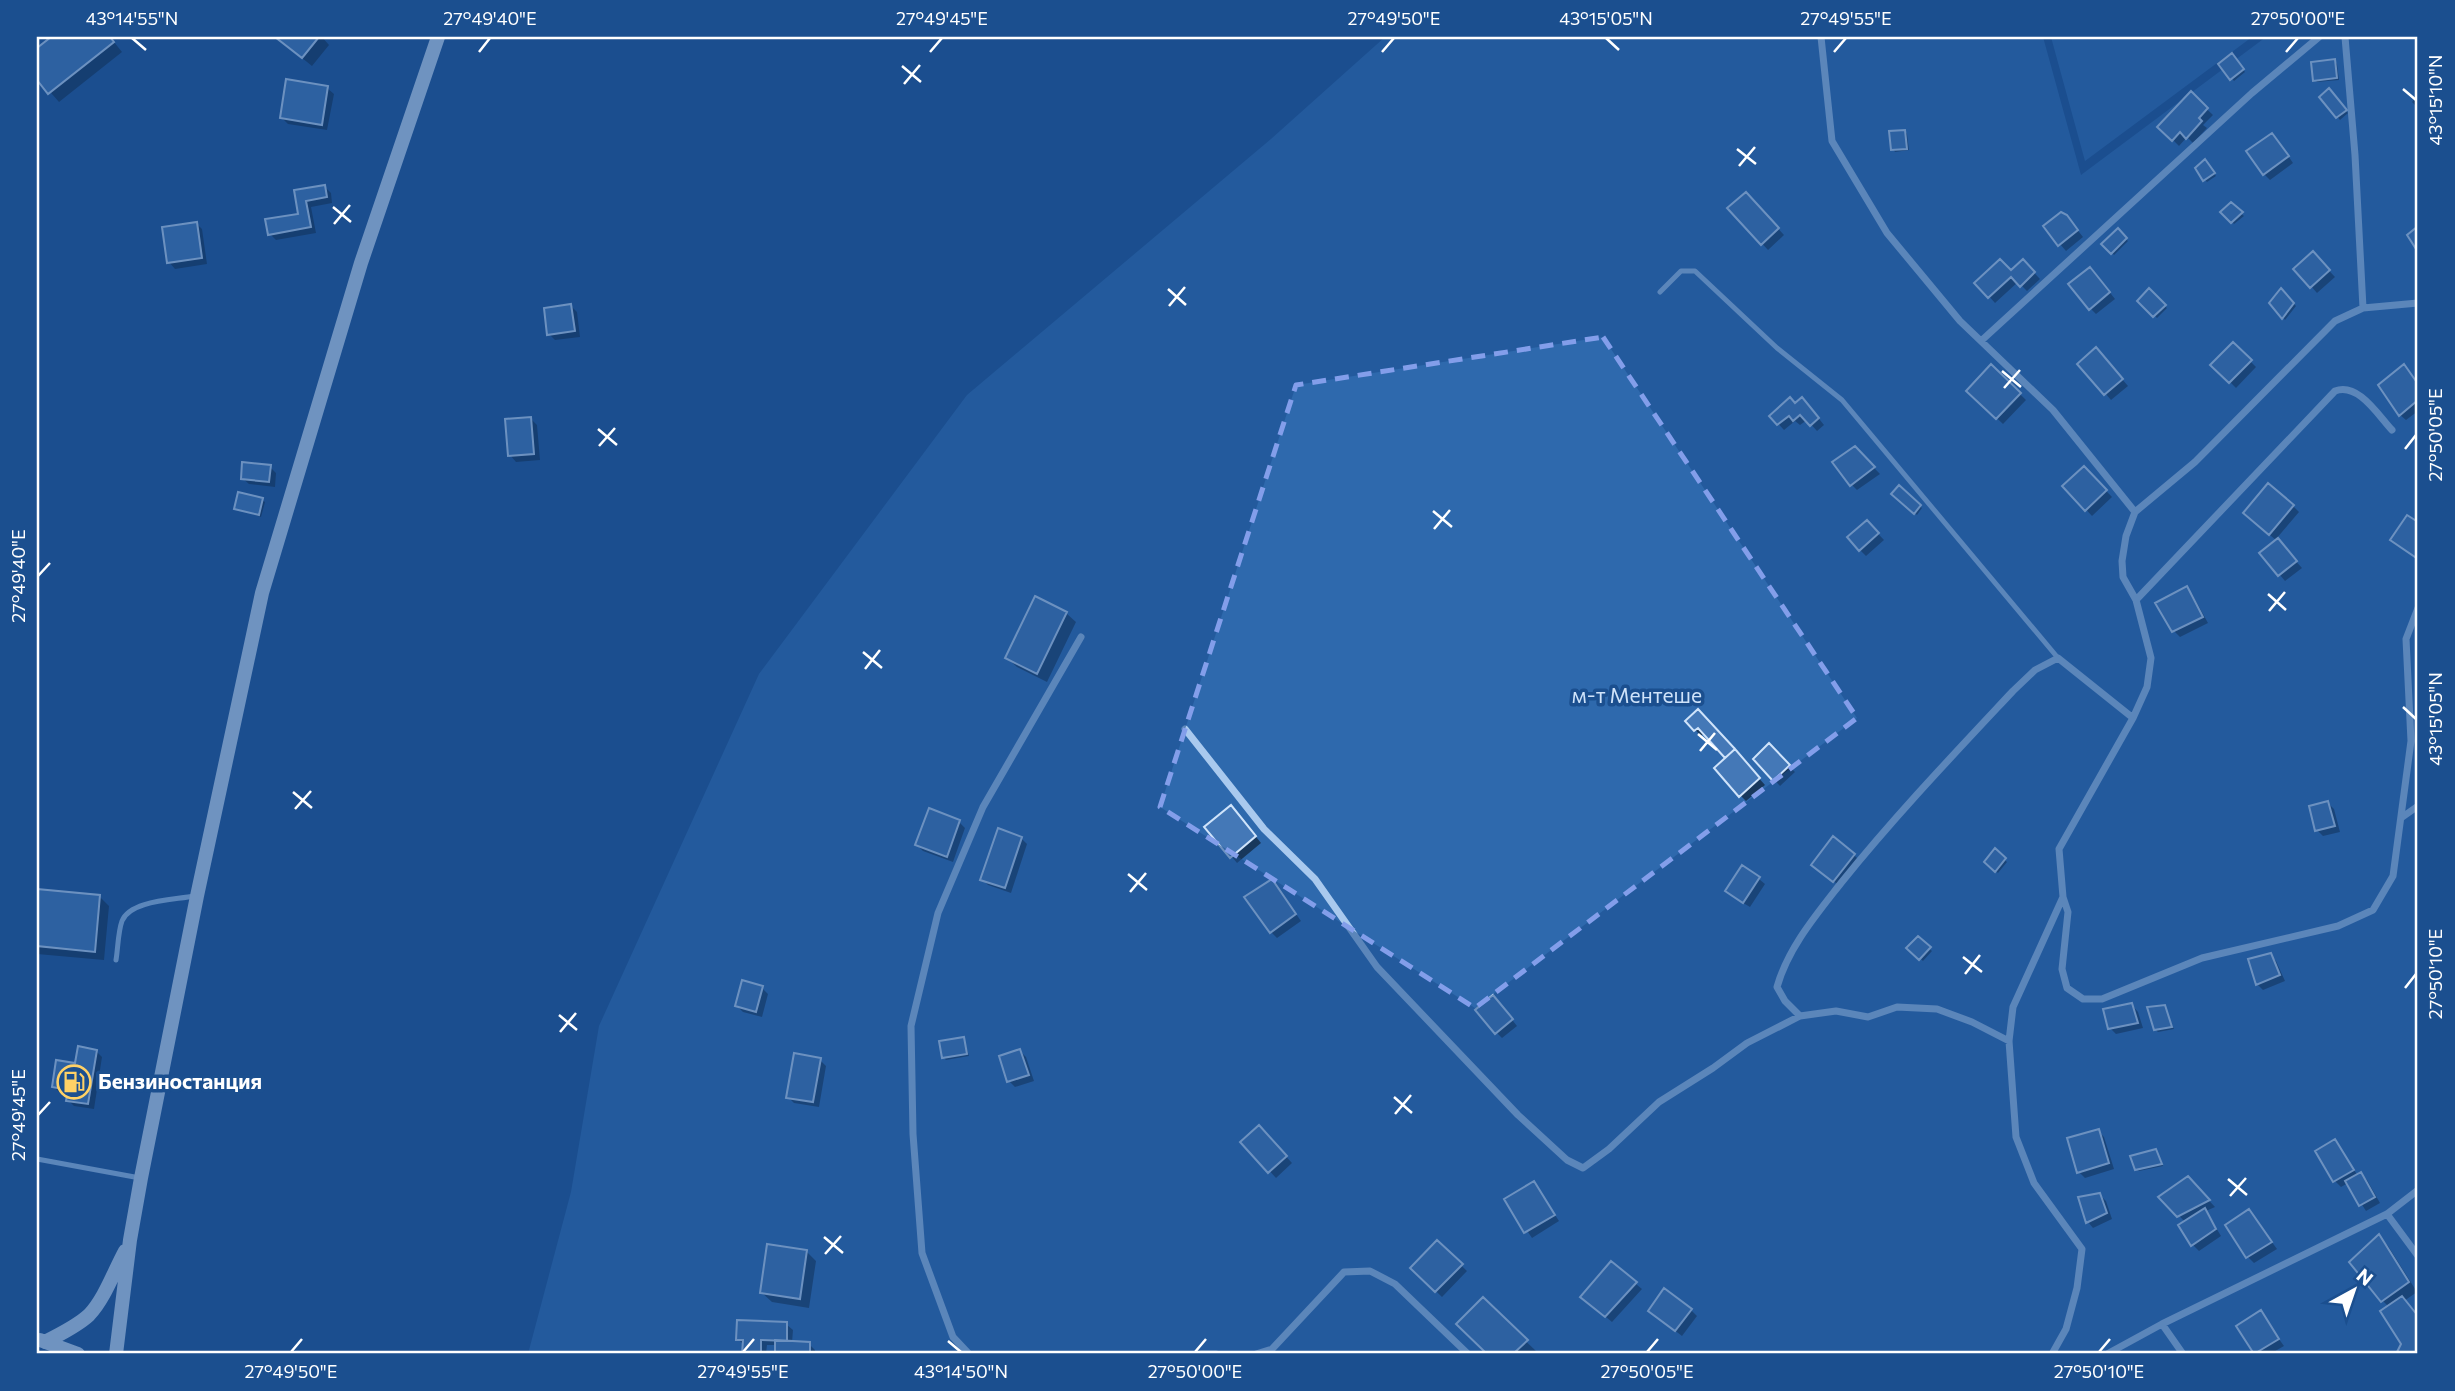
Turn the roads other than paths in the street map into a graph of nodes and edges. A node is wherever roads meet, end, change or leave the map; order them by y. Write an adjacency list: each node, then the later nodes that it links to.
1 (438, 37): 19 (main road)
2 (1821, 37): 8 (street)
3 (2319, 37): 8 (street)
4 (2345, 37): 7 (street)
5 (1660, 292): 14 (lane)
6 (2418, 303): 7 (street)
7 (2363, 308): 10 (street)
8 (1982, 341): 10 (street)
9 (2392, 430): 11 (street)
10 (2135, 512): 11 (street)
11 (2136, 600): 15 (street)
12 (2418, 608): 18 (street)
13 (1081, 637): 34 (street)
14 (2058, 658): 15 (street); 22 (street)
15 (2133, 718): 20 (street)
16 (1185, 729): 22 (street)
17 (2418, 806): 18 (street)
18 (2400, 818): 20 (street)
19 (197, 896): 21 (lane); 25 (main road)
20 (2063, 897): 23 (street)
21 (116, 960)
22 (1800, 1016): 23 (street)
23 (2009, 1041): 39 (street)
24 (37, 1159): 25 (lane)
25 (141, 1178): 28 (main road)
26 (2418, 1190): 27 (street)
27 (2387, 1214): 29 (street); 30 (street)
28 (130, 1240): 31 (main road); 33 (main road)
29 (2418, 1256)
30 (2162, 1324): 40 (street); 41 (street)
31 (41, 1340): 32 (main road)
32 (78, 1354)
33 (116, 1354)
34 (969, 1354)
35 (1201, 1354): 36 (street)
36 (1216, 1354)
37 (1256, 1354): 38 (street)
38 (1468, 1354)
39 (2052, 1354)
40 (2107, 1354)
41 (2183, 1354)

